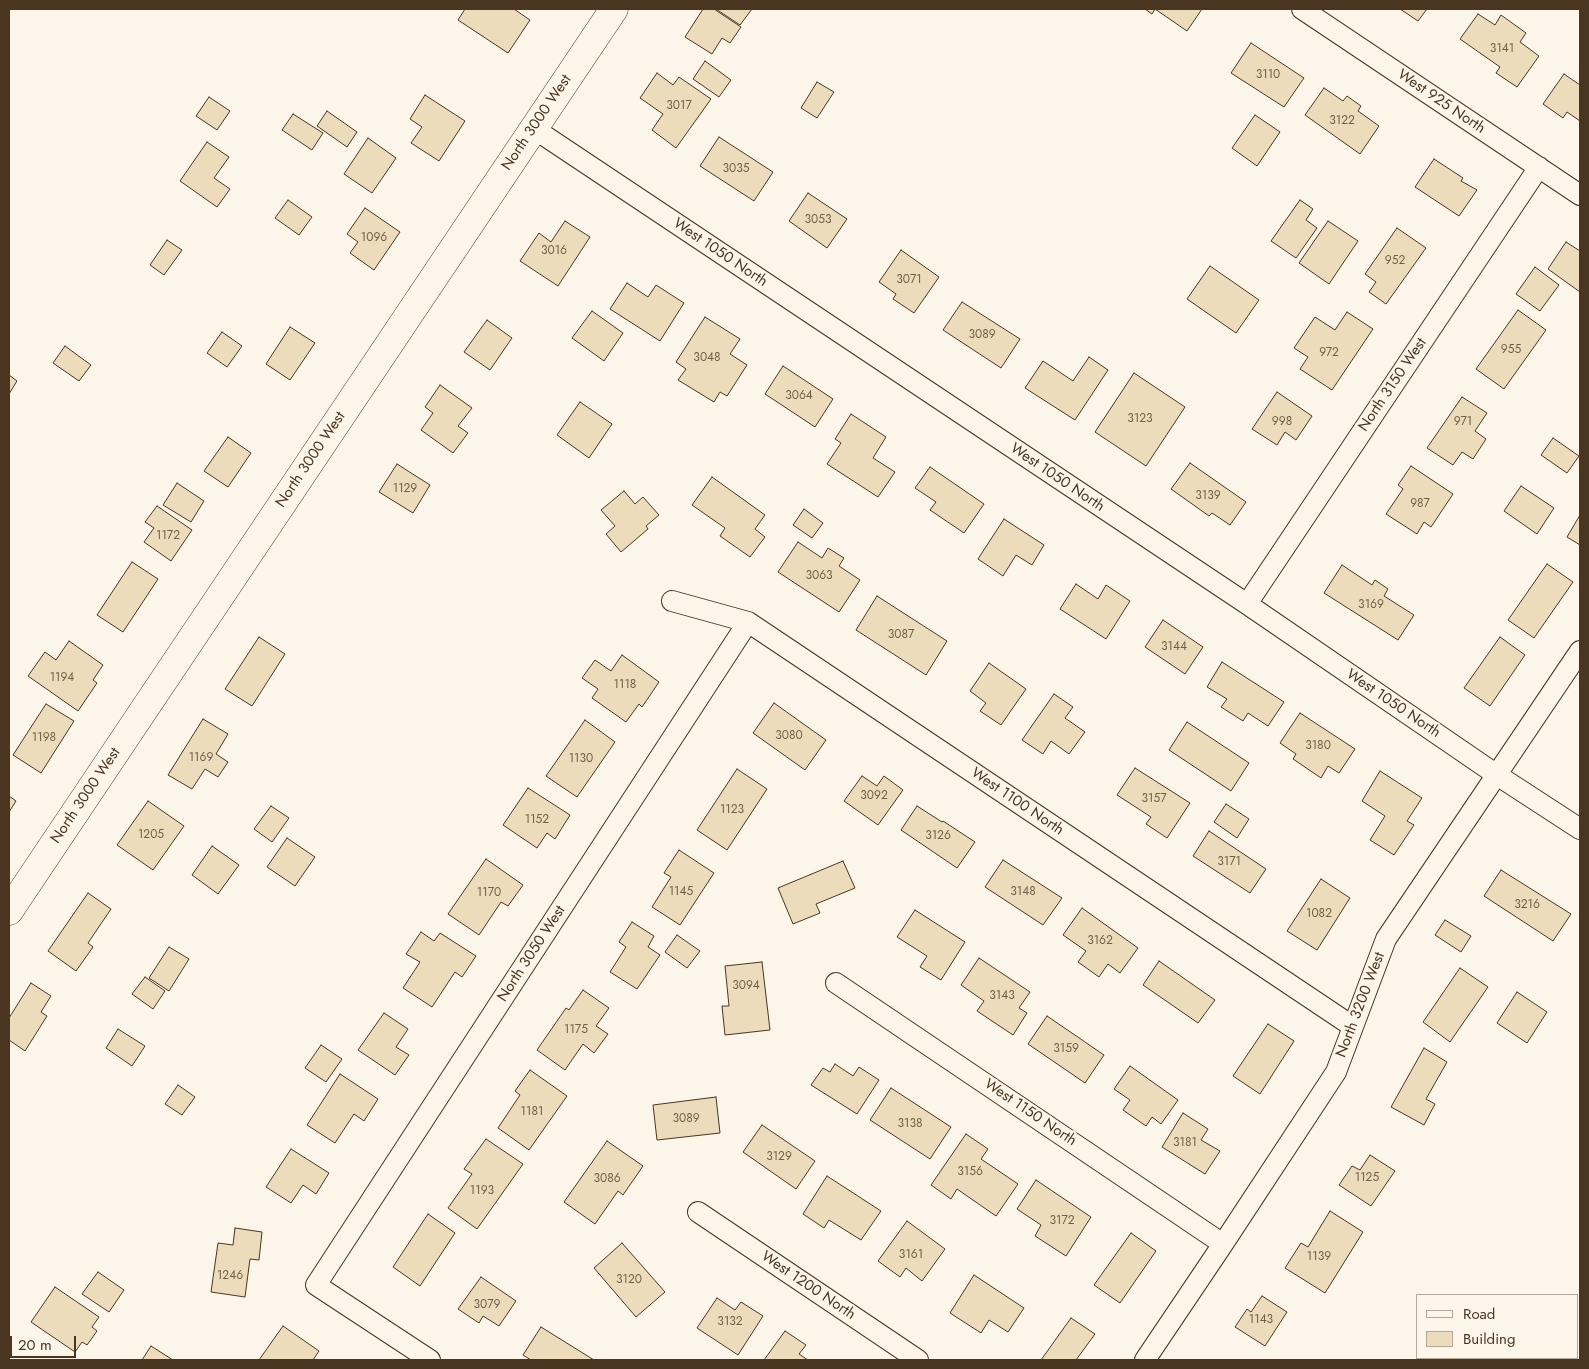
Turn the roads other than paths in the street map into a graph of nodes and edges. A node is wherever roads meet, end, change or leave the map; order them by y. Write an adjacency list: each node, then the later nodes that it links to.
1 (614, 9): 3 (main road, North 3000 West)
2 (1302, 9): 4 (street, West 925 North)
3 (533, 128): 7 (street, West 1050 North); 12 (main road, North 3000 West)
4 (1539, 167): 5 (street, West 925 North); 7 (street, North 3150 West)
5 (1580, 195)
6 (672, 601): 8 (street, West 1100 North)
7 (1247, 604): 10 (street, West 1050 North)
8 (748, 622): 14 (street, West 1100 North); 17 (street, North 3050 West)
9 (1580, 651): 10 (street, North 3200 West)
10 (1497, 775): 11 (street, West 1050 North); 14 (street, North 3200 West)
11 (1580, 829)
12 (9, 911)
13 (836, 983): 16 (street, West 1150 North)
14 (1352, 1026): 16 (street, North 3200 West)
15 (698, 1212): 18 (street, West 1200 North)
16 (1223, 1244): 19 (street, North 3200 West)
17 (430, 1360)
18 (918, 1360)
19 (1144, 1360)

